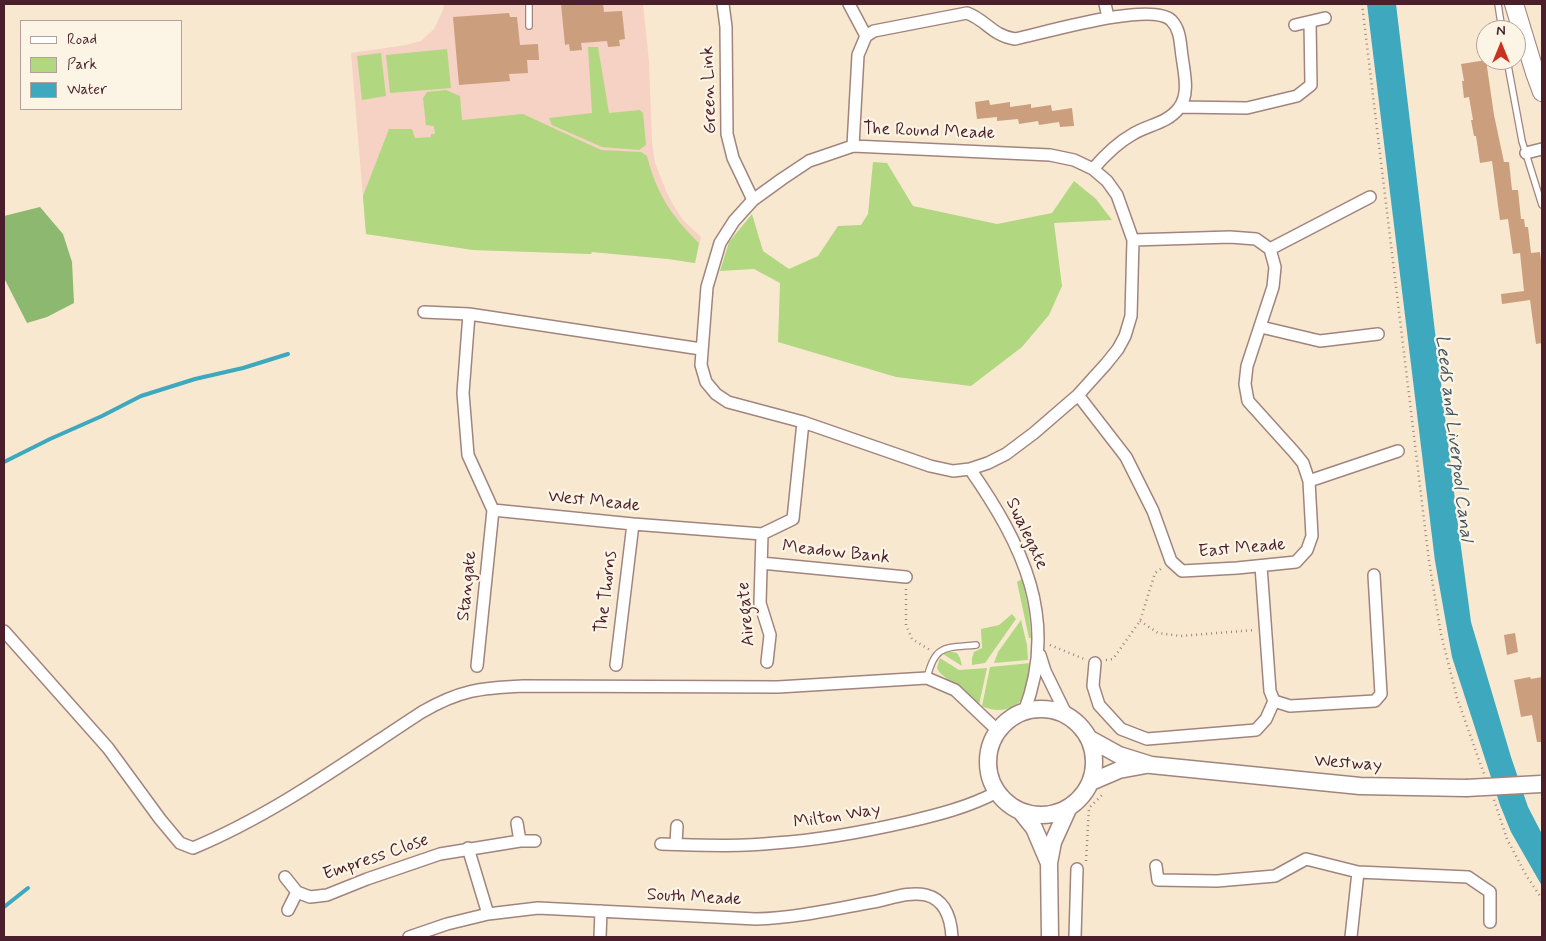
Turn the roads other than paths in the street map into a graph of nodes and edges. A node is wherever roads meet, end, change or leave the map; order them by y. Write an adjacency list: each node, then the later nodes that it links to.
1 (529, 4): 14 (lane)
2 (722, 4): 24 (street, Green Link)
3 (849, 4): 15 (street)
4 (978, 4): 8 (street)
5 (1105, 4): 9 (street)
6 (1498, 4): 11 (lane)
7 (1514, 4): 17 (main road)
8 (976, 16): 9 (street); 15 (street)
9 (1108, 17): 18 (street)
10 (1325, 18): 12 (street)
11 (1500, 20)
12 (1310, 22): 13 (street); 18 (street)
13 (1295, 25)
14 (529, 26)
15 (866, 36): 19 (street)
16 (1509, 70): 21 (lane)
17 (1542, 92)
18 (1180, 107): 22 (street)
19 (853, 146): 22 (street, The Round Meade); 24 (street, The Round Meade)
20 (1542, 149): 21 (street)
21 (1526, 153): 25 (lane)
22 (1093, 169): 26 (street, The Round Meade)
23 (1370, 197): 27 (street)
24 (753, 200): 32 (street, The Round Meade)
25 (1542, 205)
26 (1133, 240): 27 (street); 33 (street, The Round Meade)
27 (1270, 249): 30 (street, East Meade)
28 (424, 312): 29 (street)
29 (469, 314): 32 (street); 38 (street)
30 (1260, 327): 31 (street); 37 (street, East Meade)
31 (1378, 334)
32 (702, 349): 34 (street, The Round Meade)
33 (1078, 395): 36 (street, The Round Meade); 42 (street, East Meade)
34 (803, 422): 36 (street, The Round Meade); 40 (street)
35 (1398, 450): 37 (street)
36 (970, 468): 47 (street, Swalegate)
37 (1309, 481): 42 (street, East Meade)
38 (493, 510): 39 (street, West Meade); 51 (street, Stangate)
39 (632, 524): 40 (street, West Meade); 50 (street, The Thorns)
40 (762, 534): 41 (street, Airegate)
41 (761, 563): 44 (street, Meadow Bank); 48 (street, Airegate)
42 (1261, 566): 53 (street)
43 (1374, 575): 53 (street)
44 (906, 577)
45 (4, 631): 52 (street)
46 (976, 645): 52 (lane)
47 (1039, 647): 54 (street, Swalegate); 55 (street, Swalegate)
48 (767, 662)
49 (1095, 663): 53 (street)
50 (616, 665)
51 (477, 666)
52 (927, 678): 56 (street)
53 (1274, 701)
54 (1024, 712): 55 (main road); 56 (main road)
55 (1067, 716): 57 (main road)
56 (998, 731): 61 (main road)
57 (1090, 739): 58 (main road, Westway); 59 (main road)
58 (1151, 765): 59 (main road, Westway); 60 (main road, Westway, bridge)
59 (1091, 782): 62 (main road)
60 (1541, 783)
61 (996, 792): 63 (main road); 69 (street, Milton Way)
62 (1068, 809): 63 (main road); 71 (main road)
63 (1022, 812): 71 (main road)
64 (517, 823): 66 (street)
65 (677, 826): 69 (street)
66 (520, 841): 67 (street, Empress Close); 70 (street, Empress Close)
67 (534, 841)
68 (661, 844): 69 (street, Milton Way)
69 (676, 844)
70 (468, 848): 76 (street, Empress Close); 79 (street)
71 (1049, 863): 84 (main road)
72 (1156, 866): 74 (street)
73 (1077, 869): 85 (street)
74 (1358, 872): 80 (street); 86 (street)
75 (285, 878): 76 (street)
76 (296, 892): 77 (street)
77 (288, 910)
78 (601, 911): 79 (street, South Meade); 82 (street); 83 (street, South Meade)
79 (488, 914): 81 (street, South Meade)
80 (1490, 922)
81 (409, 937)
82 (600, 937)
83 (952, 937)
84 (1050, 937)
85 (1075, 937)
86 (1351, 937)

